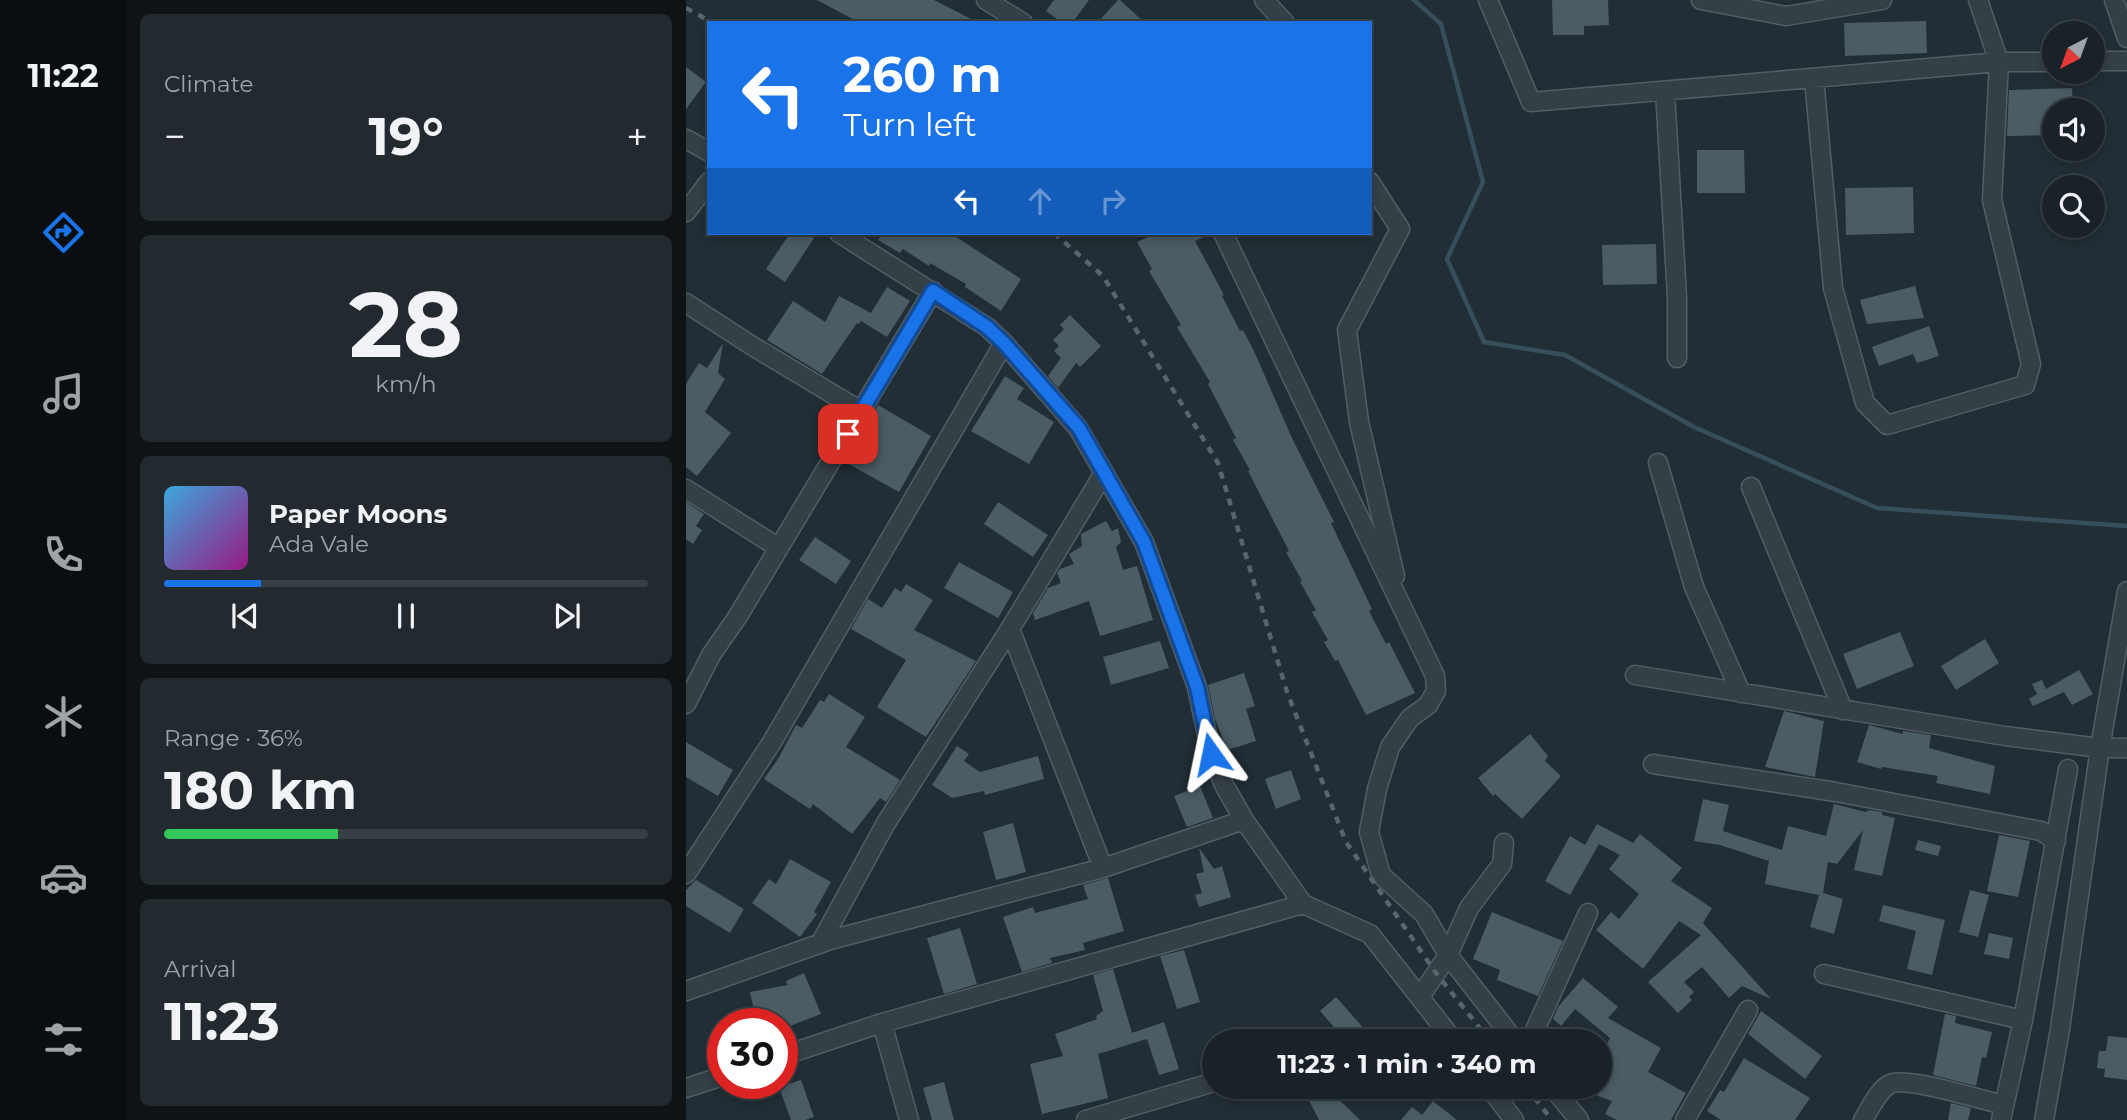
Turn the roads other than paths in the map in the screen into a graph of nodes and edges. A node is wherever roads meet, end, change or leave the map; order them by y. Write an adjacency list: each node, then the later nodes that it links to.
1 (986, 0): 8 (street)
2 (1264, 0): 9 (street)
3 (1488, 0): 16 (street)
4 (1701, 0): 5 (street)
5 (1882, 0)
6 (1978, 0): 13 (street)
7 (2113, 0): 10 (street)
8 (1020, 21)
9 (1283, 21)
10 (2127, 38)
11 (2105, 61): 12 (street)
12 (2127, 61)
13 (1999, 62): 14 (street); 15 (street); 15 (street)
14 (2042, 62)
15 (1814, 78): 16 (street)
16 (1665, 90): 27 (street)
17 (686, 139): 18 (street)
18 (707, 151)
19 (707, 185): 21 (street)
20 (1372, 185): 35 (street)
21 (686, 212)
22 (842, 235): 24 (street)
23 (1224, 235): 35 (street)
24 (933, 291): 26 (street); 28 (street)
25 (686, 303): 28 (street)
26 (1004, 343): 30 (street); 50 (street)
27 (1678, 358)
28 (861, 411): 33 (street)
29 (1658, 463): 39 (street)
30 (1104, 473): 36 (street); 46 (street)
31 (1751, 487): 41 (street)
32 (686, 489): 33 (street)
33 (779, 548): 38 (street)
34 (2127, 591): 42 (street)
35 (1404, 610): 54 (street)
36 (1010, 629): 49 (street); 53 (street)
37 (1635, 676): 39 (street)
38 (692, 684): 40 (street)
39 (1741, 693): 41 (street)
40 (686, 704)
41 (1843, 710): 42 (street)
42 (2100, 748): 43 (street); 77 (street)
43 (2127, 748)
44 (1653, 764): 47 (street)
45 (2068, 769): 47 (street)
46 (1244, 820): 49 (street); 51 (street)
47 (2056, 841): 59 (street)
48 (1504, 843): 54 (street)
49 (1103, 868): 53 (street)
50 (686, 874)
51 (1303, 904): 57 (street); 60 (street)
52 (1588, 913): 63 (street)
53 (820, 944): 56 (street)
54 (1448, 955): 57 (street); 62 (street)
55 (1824, 974): 59 (street)
56 (686, 991)
57 (1420, 997): 61 (street)
58 (1748, 1010): 75 (street)
59 (2023, 1020): 70 (street)
60 (882, 1023): 64 (street); 71 (street)
61 (1445, 1029)
62 (1507, 1029)
63 (1535, 1029)
64 (798, 1051)
65 (707, 1081): 67 (street)
66 (1202, 1086): 72 (street)
67 (686, 1088)
68 (1498, 1099): 73 (street)
69 (1562, 1099): 74 (street)
70 (2002, 1113): 76 (street)
71 (909, 1120)
72 (1086, 1120)
73 (1514, 1120)
74 (1579, 1120)
75 (1685, 1120)
76 (1863, 1120)
77 (2044, 1120)

